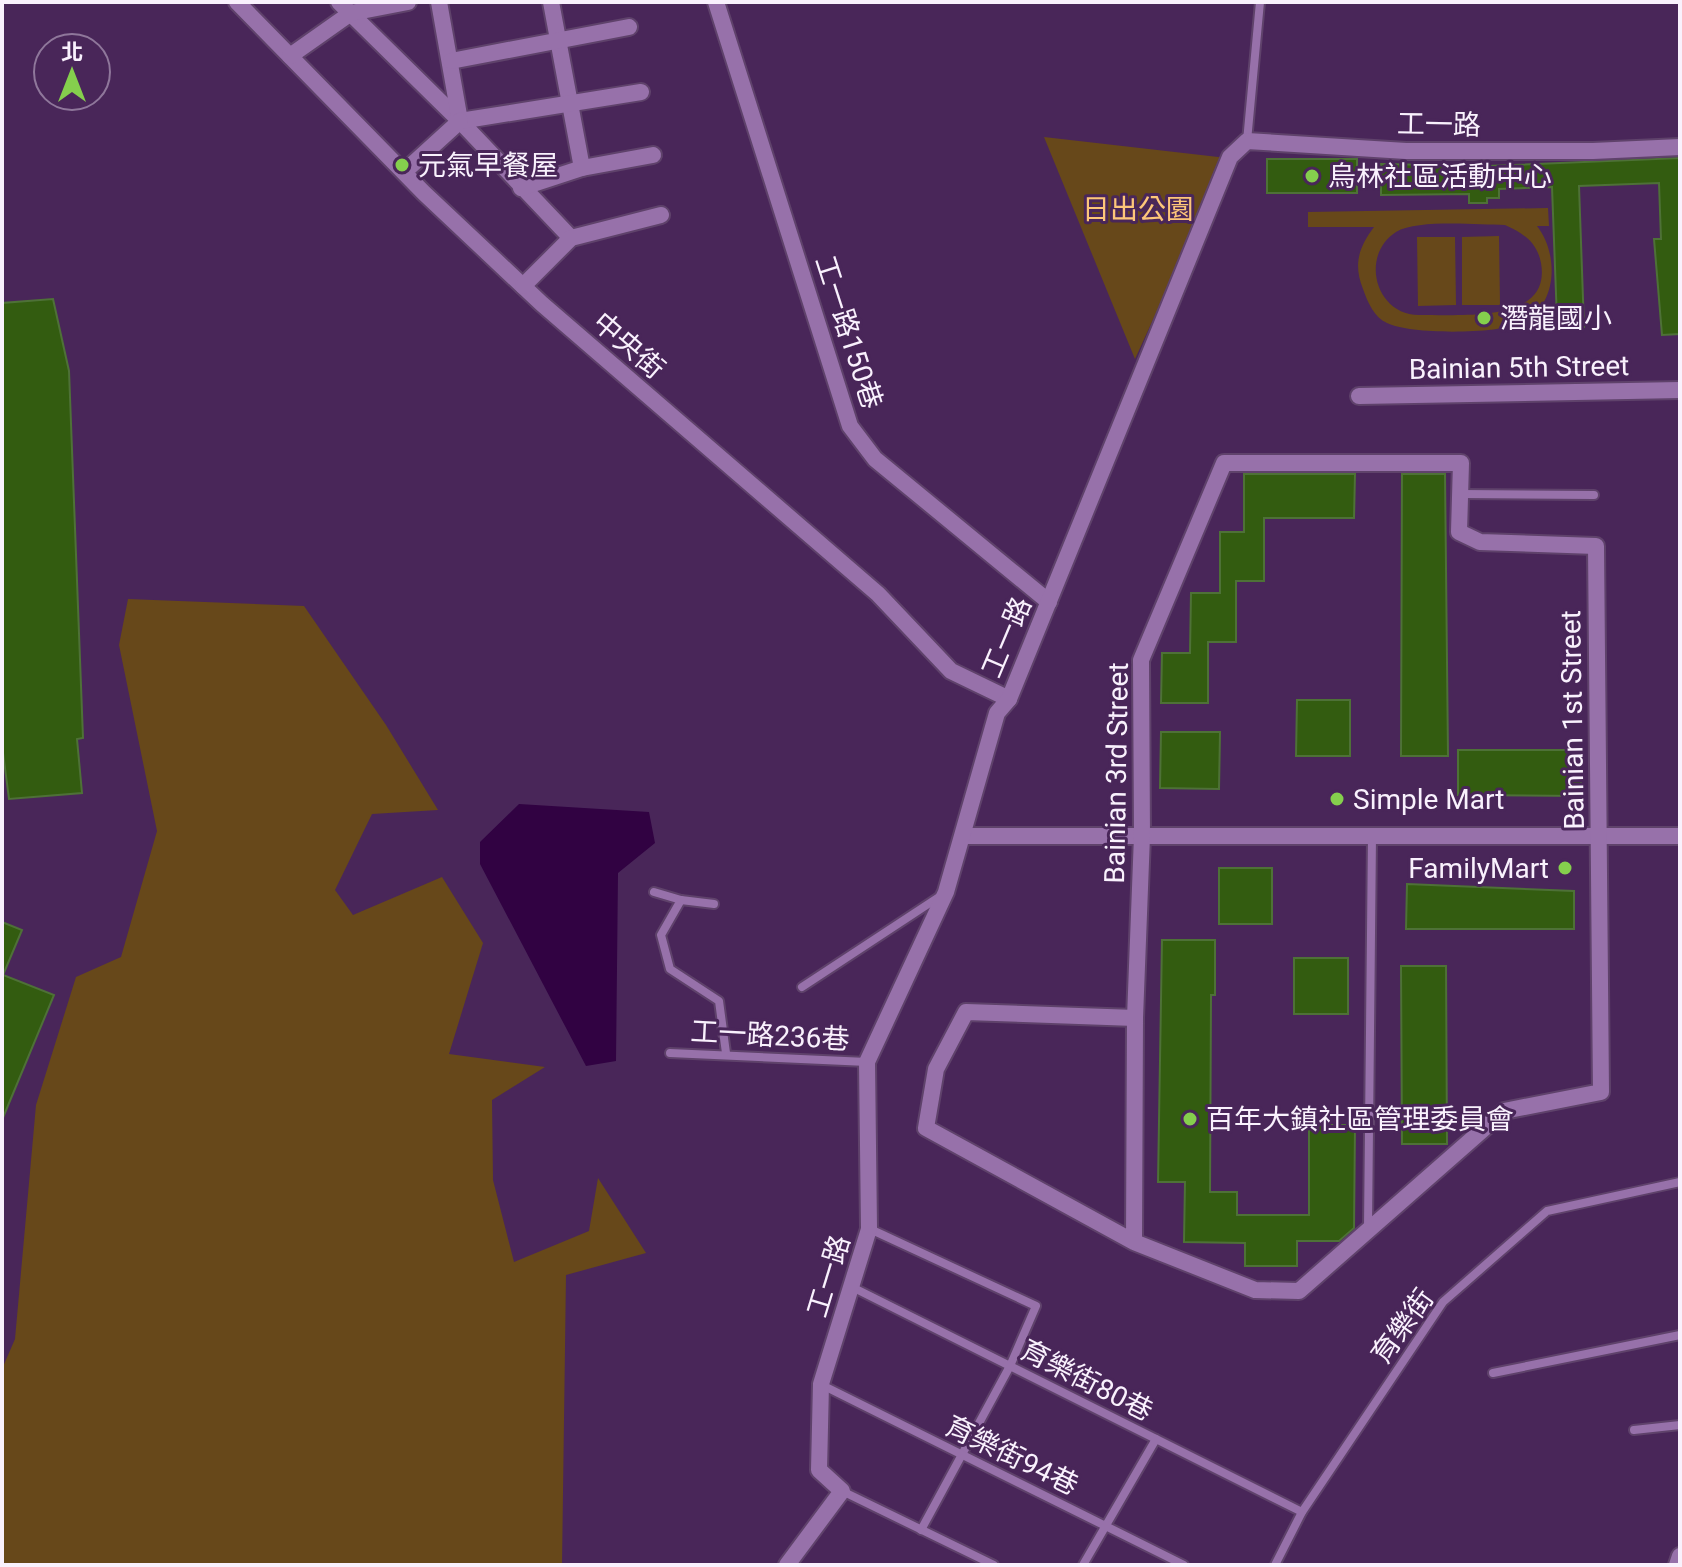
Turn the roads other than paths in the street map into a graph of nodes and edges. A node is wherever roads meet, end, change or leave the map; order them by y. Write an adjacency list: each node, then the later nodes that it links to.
1 (237, 2): 10 (street, 中央街)
2 (408, 2): 7 (street)
3 (439, 2): 11 (street)
4 (551, 2): 9 (street)
5 (716, 2): 28 (street, 工一路150巷)
6 (1260, 2): 15 (lane)
7 (345, 8): 10 (street); 14 (street)
8 (629, 27): 9 (street)
9 (558, 40): 11 (street); 13 (street)
10 (290, 56): 19 (street, 中央街)
11 (451, 61): 14 (street)
12 (641, 92): 13 (street)
13 (571, 106): 14 (street); 18 (street)
14 (460, 121): 19 (street); 20 (street)
15 (1247, 141): 16 (street, 工一路); 28 (street, 工一路)
16 (1680, 147)
17 (653, 155): 18 (street)
18 (582, 168): 20 (street)
19 (404, 172): 23 (street, 中央街)
20 (521, 188): 22 (street)
21 (661, 215): 22 (street)
22 (571, 238): 23 (street)
23 (523, 286): 29 (street, 中央街)
24 (1680, 390): 25 (street, Bainian 5th Street)
25 (1359, 396)
26 (1460, 494): 27 (lane); 31 (street, Bainian 3rd Street); 33 (street, Bainian 1st Street)
27 (1594, 495)
28 (1049, 602): 29 (street, 工一路)
29 (1009, 699): 30 (street, 工一路)
30 (965, 836): 31 (street); 36 (street, 工一路)
31 (1142, 836): 32 (street); 40 (street, Bainian 3rd Street)
32 (1372, 836): 33 (street); 46 (lane)
33 (1600, 836): 34 (street); 46 (street, Bainian 1st Street)
34 (1680, 836)
35 (654, 892): 37 (lane)
36 (946, 892): 39 (lane); 43 (street, 工一路)
37 (681, 900): 38 (lane); 42 (lane)
38 (714, 904)
39 (802, 987)
40 (1135, 1018): 47 (street, Bainian 3rd Street); 47 (street)
41 (670, 1053): 42 (lane, 工一路236巷)
42 (726, 1053): 43 (lane, 工一路236巷)
43 (867, 1062): 45 (street, 工一路)
44 (1680, 1182): 58 (lane, 育樂街)
45 (869, 1229): 48 (street, 工一路); 50 (lane)
46 (1368, 1234): 47 (street)
47 (1134, 1242)
48 (852, 1287): 50 (lane, 育樂街80巷); 52 (street, 工一路)
49 (1680, 1335): 51 (lane)
50 (1010, 1366): 55 (lane, 育樂街80巷); 56 (lane)
51 (1493, 1373)
52 (821, 1384): 56 (lane, 育樂街94巷); 57 (street, 工一路)
53 (1680, 1425): 54 (lane)
54 (1634, 1430)
55 (1156, 1439): 58 (lane, 育樂街80巷); 59 (lane)
56 (963, 1455): 59 (lane, 育樂街94巷); 60 (lane)
57 (842, 1491): 60 (lane); 62 (street)
58 (1302, 1512): 66 (lane, 育樂街)
59 (1105, 1526): 64 (lane); 65 (lane, 育樂街94巷)
60 (921, 1530): 63 (lane)
61 (1680, 1556): 67 (street)
62 (787, 1565)
63 (994, 1565)
64 (1083, 1565)
65 (1184, 1565)
66 (1275, 1565)
67 (1677, 1565)

